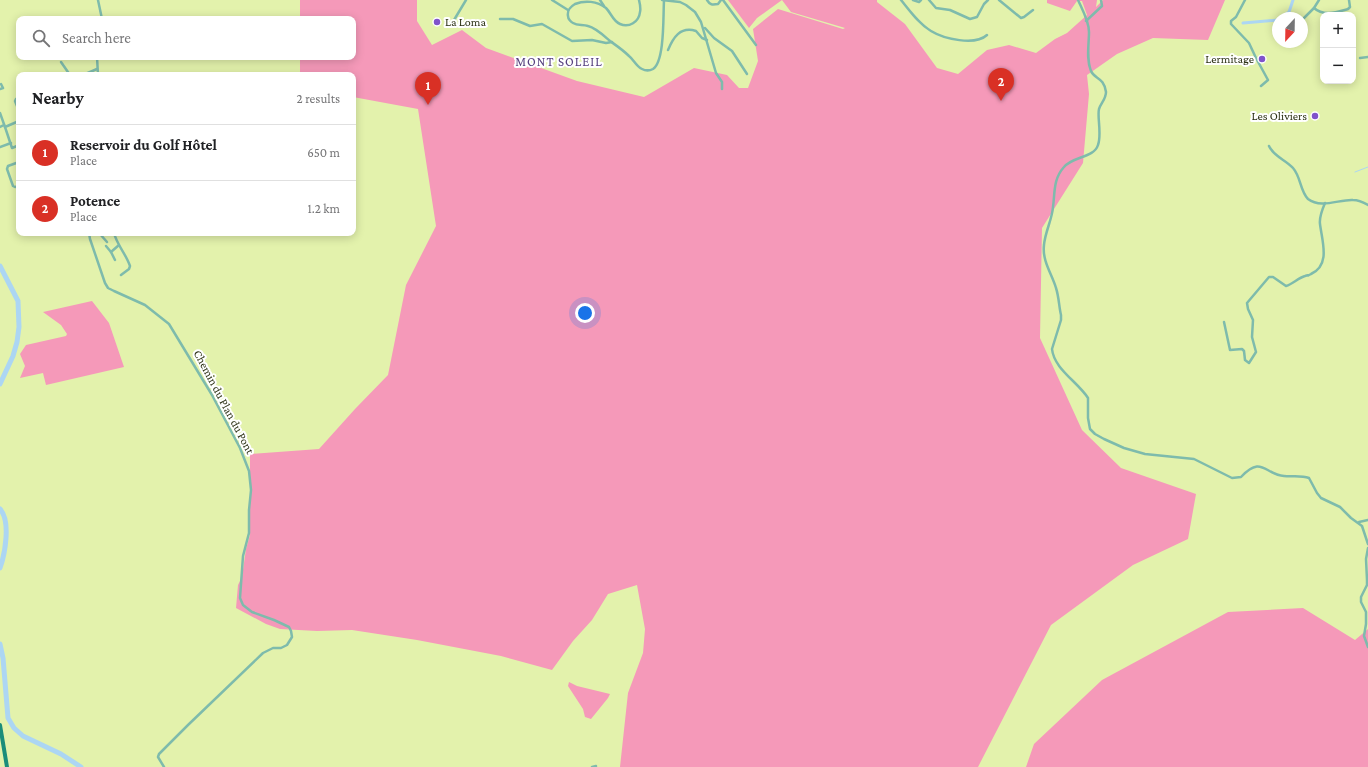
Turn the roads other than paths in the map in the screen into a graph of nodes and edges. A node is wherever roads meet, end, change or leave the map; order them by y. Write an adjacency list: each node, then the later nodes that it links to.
1 (98, 0): 25 (street)
2 (466, 0): 28 (street)
3 (552, 0): 22 (street)
4 (600, 0): 20 (street)
5 (640, 0): 20 (street)
6 (663, 0): 29 (street); 32 (street)
7 (707, 0): 8 (street)
8 (722, 0): 33 (street)
9 (901, 0): 30 (street)
10 (913, 0): 11 (street)
11 (921, 0)
12 (929, 0): 13 (street)
13 (988, 0)
14 (999, 0): 23 (street)
15 (1078, 0): 27 (street)
16 (1101, 0): 27 (street)
17 (1245, 0): 45 (street)
18 (1319, 0): 21 (street)
19 (1349, 0): 21 (street)
20 (605, 8): 22 (street)
21 (1314, 8): 24 (street)
22 (568, 10): 32 (street)
23 (1033, 10)
24 (1308, 14)
25 (101, 16)
26 (500, 19): 32 (street)
27 (1086, 21): 71 (street)
28 (451, 25)
29 (703, 27): 31 (street); 43 (street)
30 (987, 35)
31 (707, 40): 34 (street); 47 (street)
32 (612, 42)
33 (756, 45)
34 (668, 50)
35 (1360, 58): 36 (street)
36 (1368, 58)
37 (97, 60): 39 (street)
38 (61, 62): 40 (street)
39 (97, 69): 41 (street); 42 (street)
40 (68, 72)
41 (90, 72)
42 (98, 72)
43 (747, 74)
44 (1, 84): 46 (street)
45 (1261, 86)
46 (0, 89)
47 (722, 89)
48 (0, 113): 50 (street)
49 (16, 122): 50 (street)
50 (5, 126): 51 (street); 52 (street)
51 (0, 127)
52 (11, 143): 53 (street); 55 (street)
53 (16, 146)
54 (1269, 146): 58 (street)
55 (0, 147)
56 (16, 163): 57 (street)
57 (16, 187)
58 (1325, 203): 59 (street); 69 (street)
59 (1368, 204)
60 (90, 236): 78 (street, Chemin du Plan du Pont)
61 (102, 236): 63 (street)
62 (114, 236): 64 (street)
63 (106, 242)
64 (119, 245): 66 (street); 68 (street)
65 (106, 246): 66 (street)
66 (111, 252): 67 (street)
67 (115, 260)
68 (121, 275)
69 (1224, 322)
70 (1368, 520): 71 (street)
71 (1358, 522): 72 (street)
72 (1368, 544)
73 (1368, 548): 74 (street)
74 (1368, 647)
75 (0, 725): 77 (main road)
76 (596, 766): 79 (street)
77 (7, 767)
78 (164, 767)
79 (592, 767)

